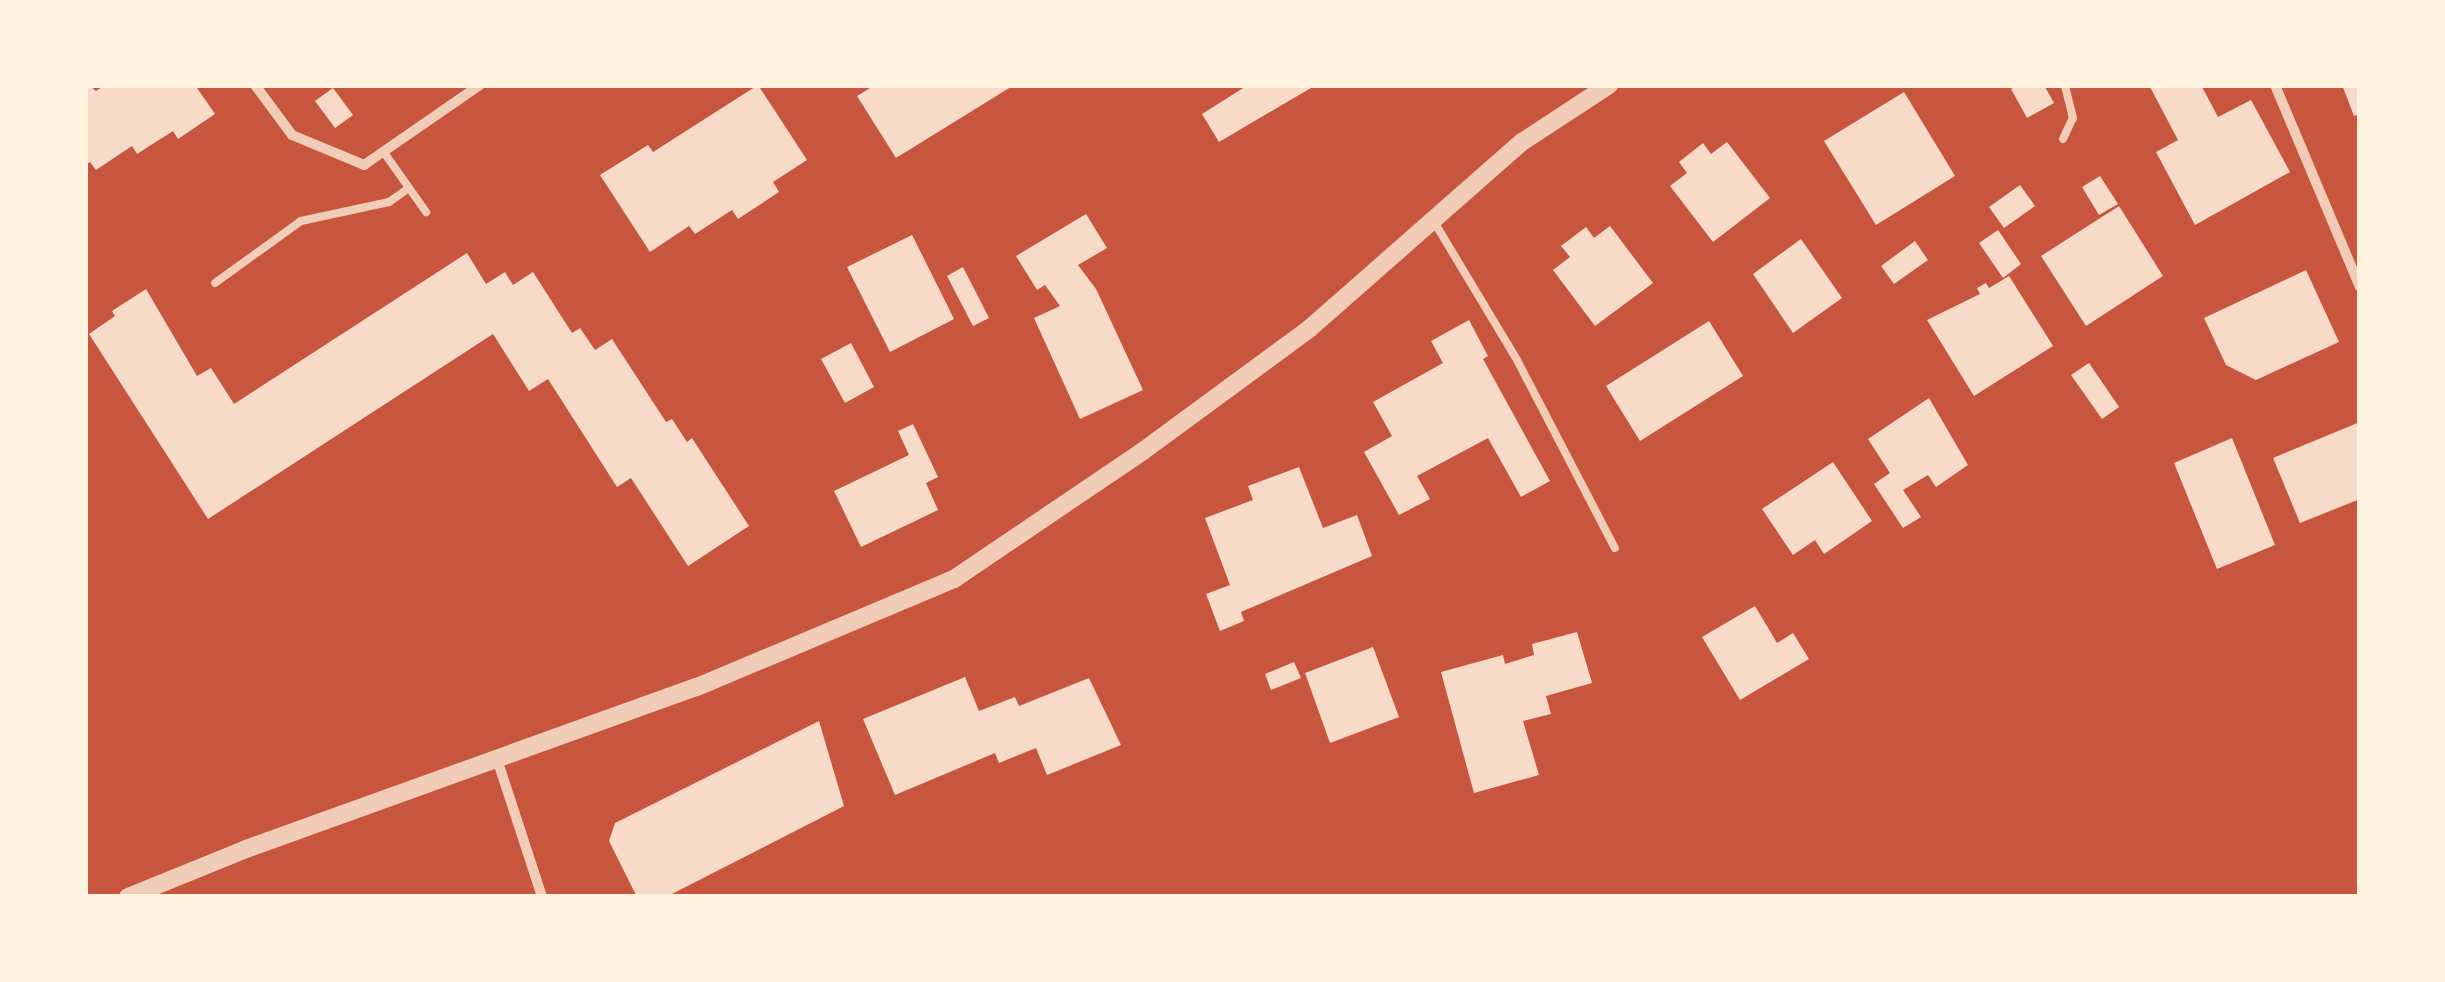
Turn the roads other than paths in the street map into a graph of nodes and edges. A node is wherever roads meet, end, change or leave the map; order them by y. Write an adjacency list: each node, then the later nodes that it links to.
1 (256, 85): 7 (street)
2 (480, 85): 7 (street)
3 (1608, 85): 10 (street)
4 (2065, 85): 6 (lane)
5 (2275, 85): 12 (street)
6 (2062, 138)
7 (383, 151): 8 (lane)
8 (409, 188): 9 (lane); 11 (lane)
9 (426, 212)
10 (1433, 220): 13 (lane); 14 (street)
11 (215, 283)
12 (2360, 287)
13 (1615, 548)
14 (497, 759): 15 (street); 16 (street)
15 (128, 897)
16 (542, 897)

